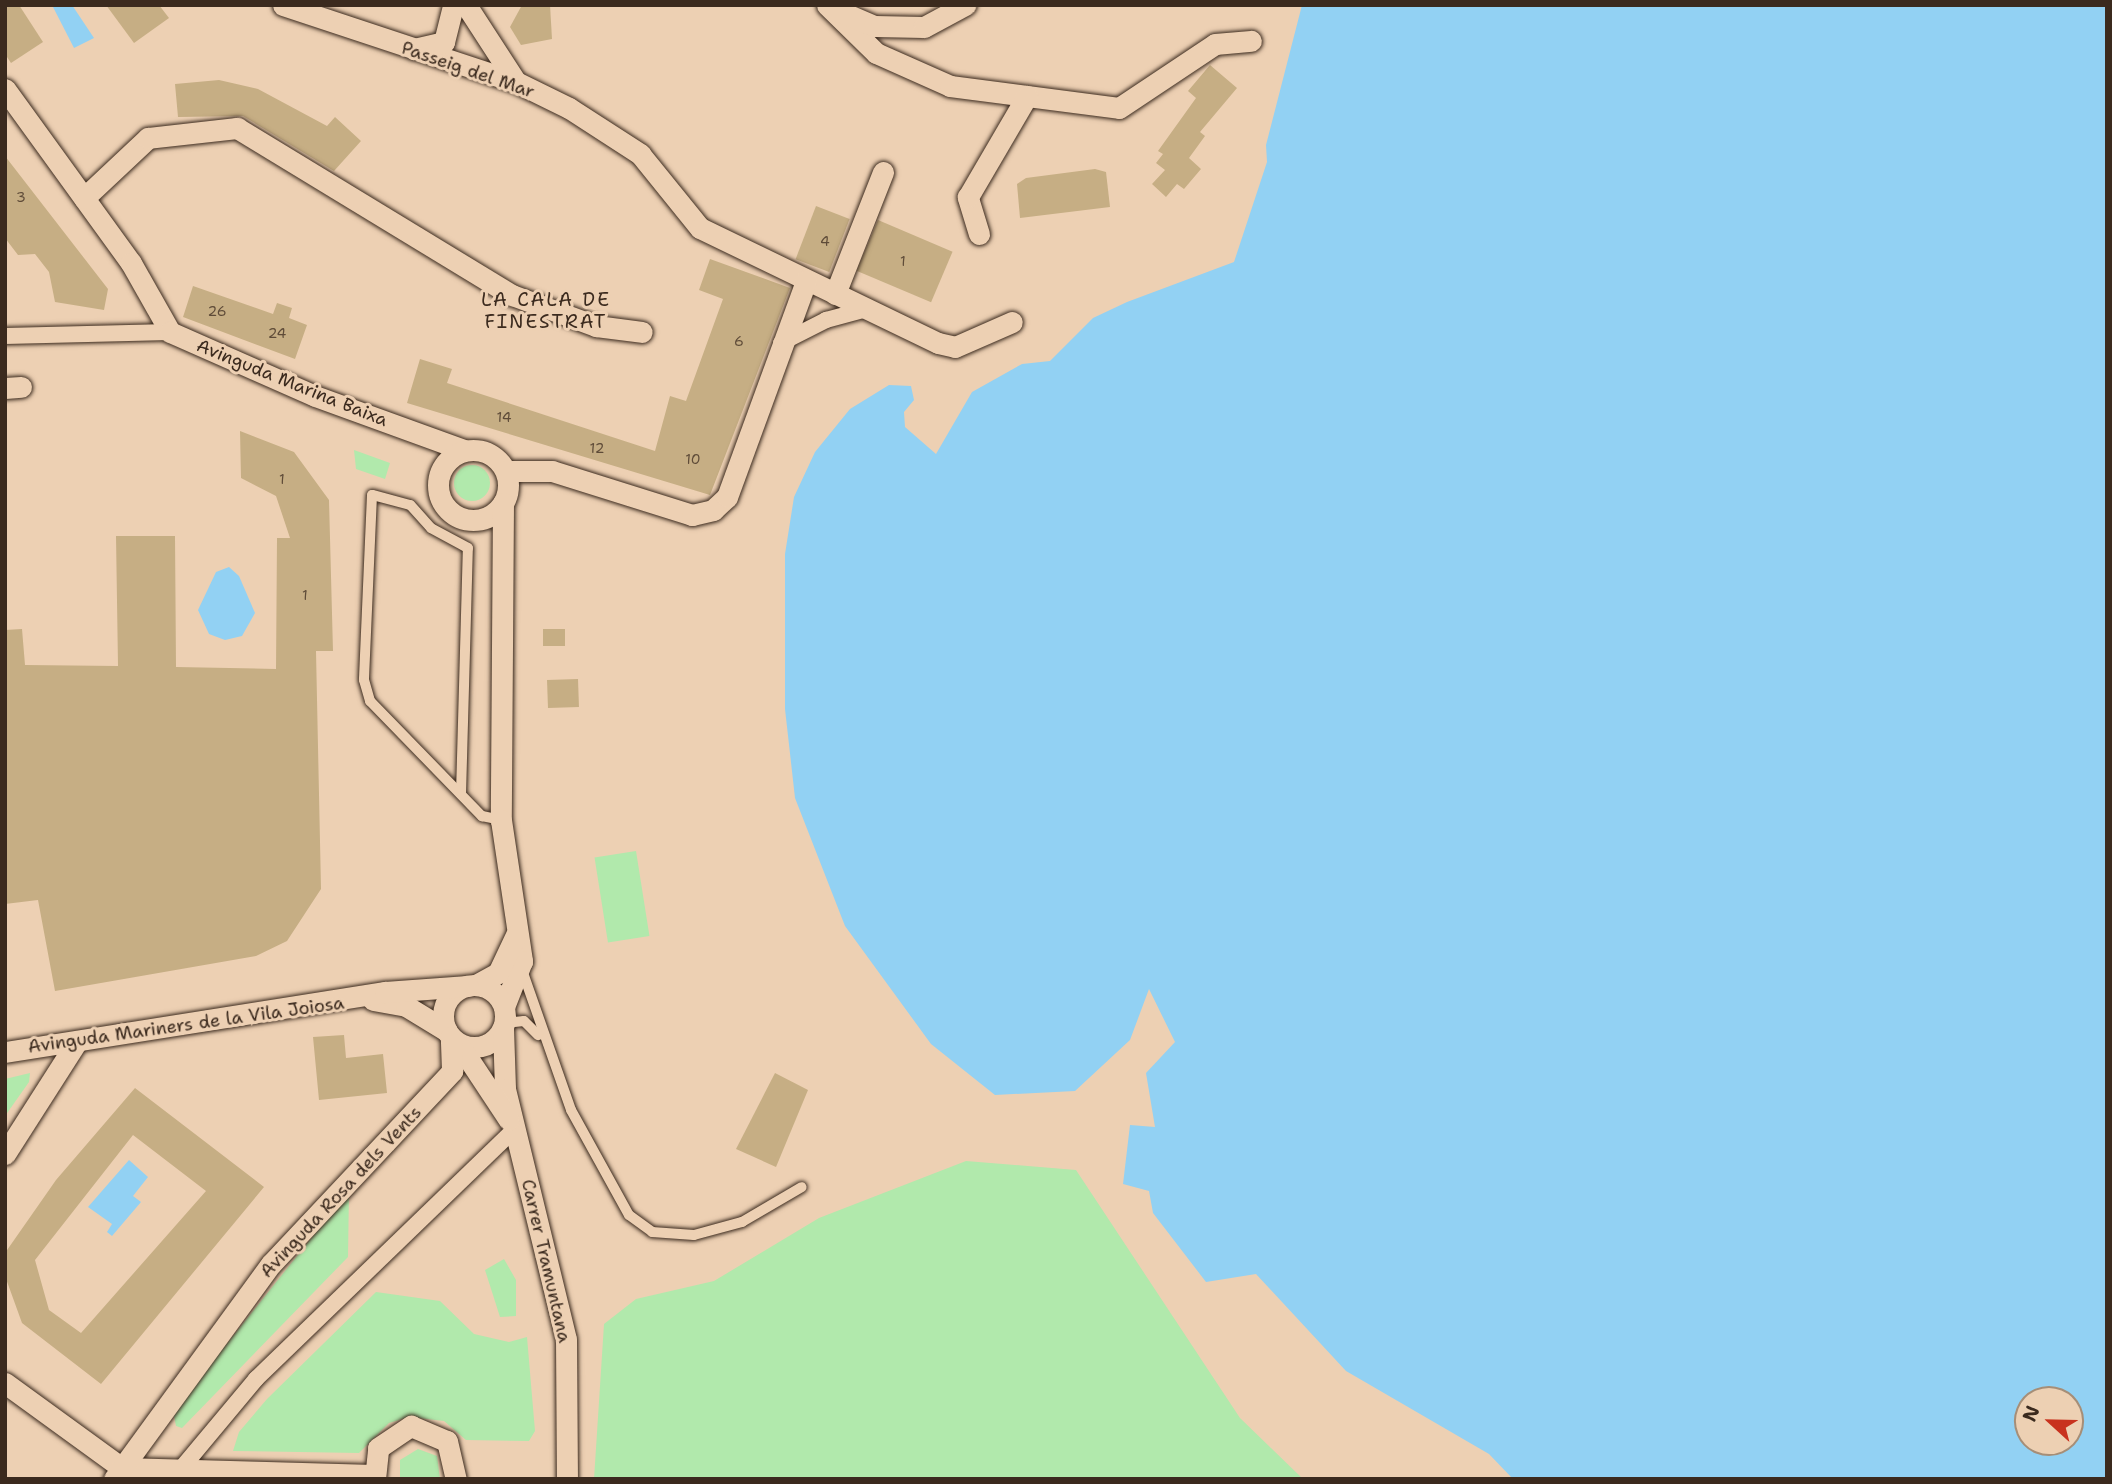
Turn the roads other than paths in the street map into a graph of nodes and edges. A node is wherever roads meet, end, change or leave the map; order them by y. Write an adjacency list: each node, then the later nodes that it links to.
1 (283, 5): 7 (street, Passeig del Mar)
2 (453, 5): 7 (street)
3 (466, 5): 8 (street)
4 (965, 5): 5 (street)
5 (828, 6): 10 (street)
6 (1251, 41): 10 (street)
7 (408, 50): 8 (street, Passeig del Mar)
8 (516, 82): 14 (street, Passeig del Mar)
9 (5, 89): 12 (street, Avinguda Marina Baixa)
10 (1027, 96): 13 (street)
11 (883, 172): 15 (street)
12 (84, 198): 18 (street, Avinguda Marina Baixa); 19 (street)
13 (979, 234)
14 (806, 281): 15 (street); 21 (street)
15 (835, 294): 16 (street)
16 (867, 309): 17 (street); 21 (street)
17 (1013, 322)
18 (170, 331): 20 (street); 22 (street, Avinguda Marina Baixa)
19 (642, 332)
20 (5, 336)
21 (781, 343): 25 (street)
22 (414, 431): 23 (street, Avinguda Marina Baixa); 24 (street, Avinguda Marina Baixa)
23 (464, 450): 24 (street); 25 (street)
24 (439, 461): 27 (street)
25 (506, 471): 26 (street)
26 (503, 503): 27 (street); 28 (street)
27 (475, 520): 28 (street)
28 (506, 559): 30 (street)
29 (461, 794): 29 (lane); 30 (lane)
30 (501, 820): 31 (street)
31 (514, 942): 32 (street); 33 (street)
32 (522, 970): 35 (street); 38 (lane)
33 (472, 985): 34 (street, Avinguda Mariners de la Vila Joiosa); 35 (street); 36 (street)
34 (368, 999): 36 (street, Avinguda Mariners de la Vila Joiosa); 37 (street, Avinguda Mariners de la Vila Joiosa)
35 (504, 1019): 36 (street); 38 (lane); 40 (street, Carrer Tramuntana)
36 (452, 1037): 40 (street, Carrer Tramuntana); 45 (street, Avinguda Rosa dels Vents)
37 (76, 1043): 39 (street, Avinguda Mariners de la Vila Joiosa); 41 (street)
38 (544, 1043): 42 (lane)
39 (5, 1052)
40 (515, 1129): 44 (street); 49 (street, Carrer Tramuntana)
41 (5, 1154)
42 (802, 1187)
43 (5, 1383): 45 (street)
44 (180, 1470): 45 (street); 46 (street)
45 (118, 1473)
46 (221, 1475): 47 (street)
47 (374, 1477): 48 (street)
48 (456, 1479)
49 (566, 1479)

